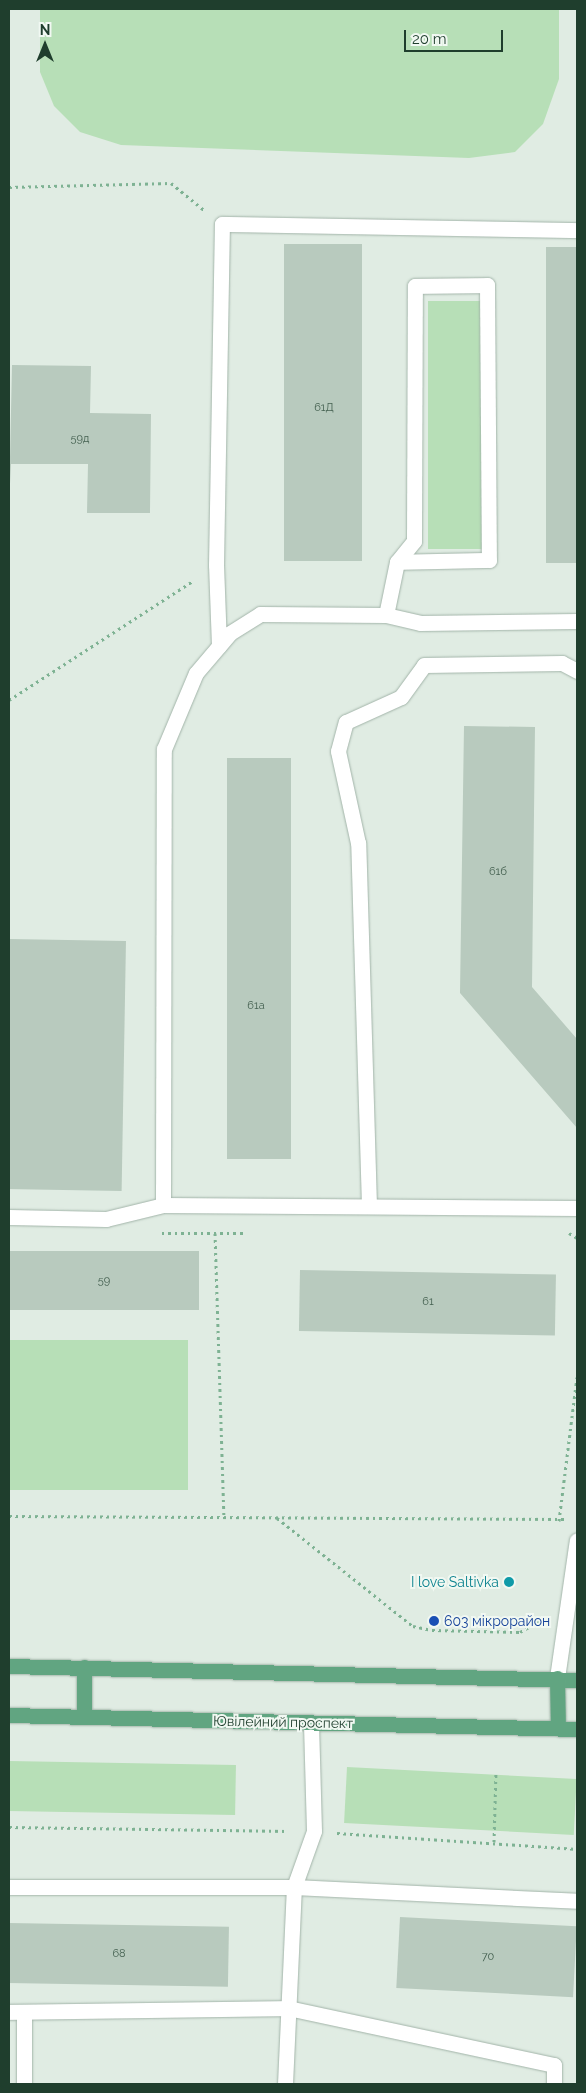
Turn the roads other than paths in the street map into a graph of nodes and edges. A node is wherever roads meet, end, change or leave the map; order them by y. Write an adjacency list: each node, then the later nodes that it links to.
1 (577, 230): 5 (lane)
2 (397, 562): 2 (lane); 3 (lane)
3 (386, 615): 4 (lane); 5 (lane)
4 (577, 621)
5 (219, 646): 7 (lane)
6 (577, 671): 8 (lane)
7 (163, 1205): 8 (lane); 10 (lane)
8 (369, 1206): 9 (lane)
9 (577, 1208)
10 (9, 1217)
11 (577, 1540): 14 (lane)
12 (9, 1666): 13 (main road)
13 (84, 1667): 14 (main road); 17 (main road)
14 (557, 1678): 15 (main road); 19 (main road)
15 (577, 1680)
16 (9, 1715): 17 (main road, Ювілейний проспект)
17 (84, 1717): 18 (main road, Ювілейний проспект)
18 (311, 1723): 19 (main road, Ювілейний проспект); 22 (lane)
19 (558, 1728): 20 (main road, Ювілейний проспект)
20 (577, 1729)
21 (9, 1886): 22 (lane)
22 (294, 1887): 23 (lane); 24 (lane)
23 (577, 1901)
24 (288, 2008): 25 (lane); 27 (lane); 28 (lane)
25 (16, 2012): 26 (lane)
26 (24, 2084)
27 (285, 2084)
28 (554, 2084)

